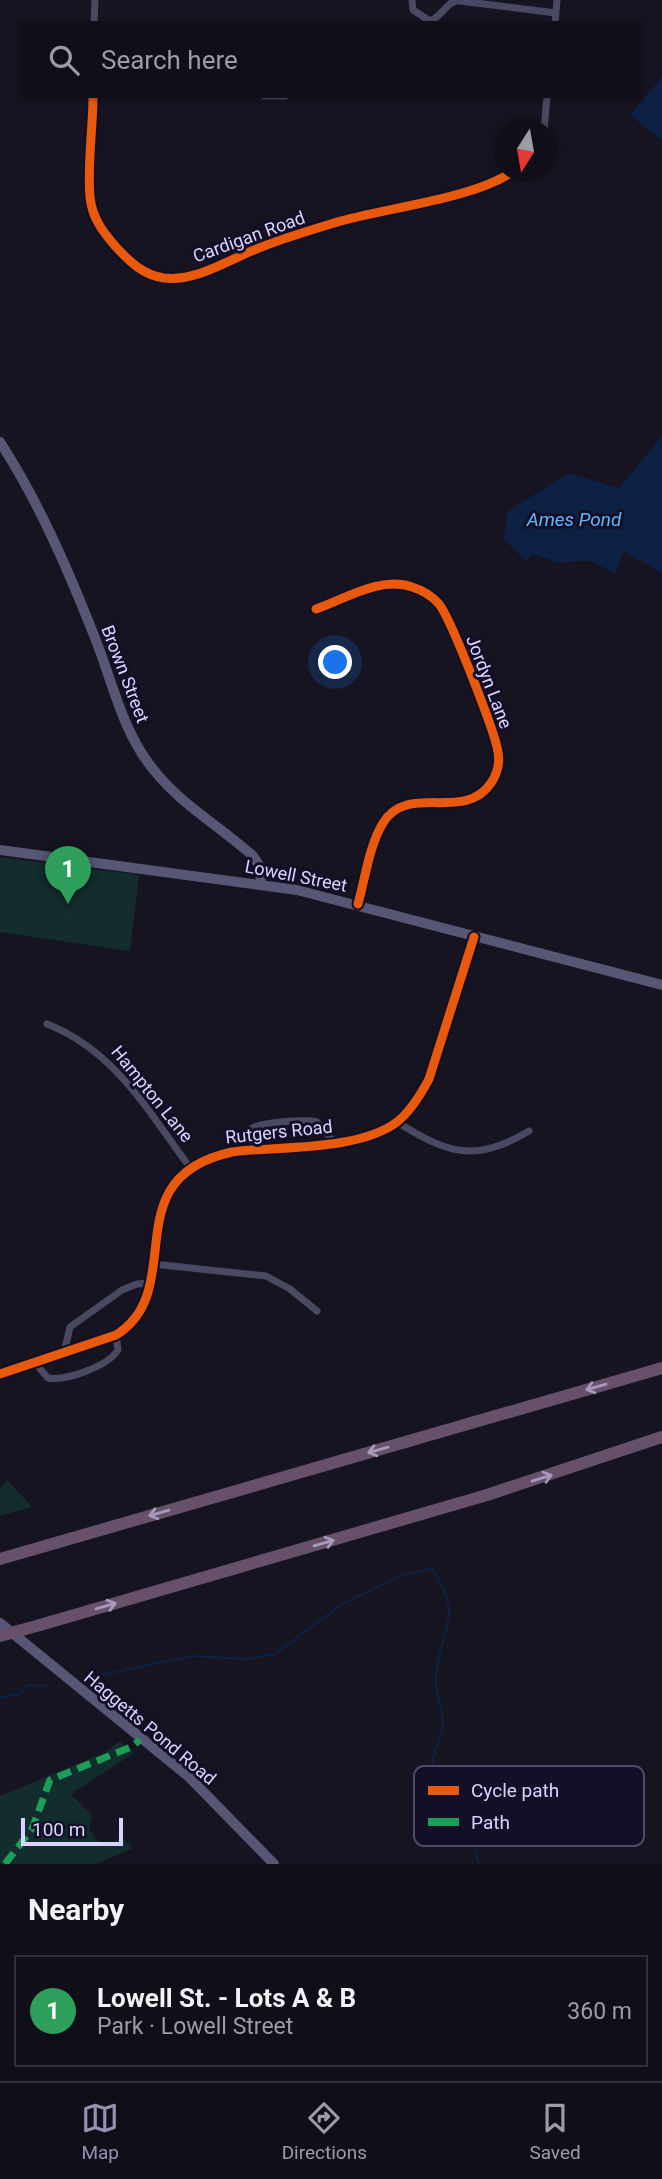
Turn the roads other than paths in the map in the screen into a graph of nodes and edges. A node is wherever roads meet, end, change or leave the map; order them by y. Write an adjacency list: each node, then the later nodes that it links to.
1 (95, 0): 6 (street)
2 (412, 0): 4 (street)
3 (557, 0): 5 (street)
4 (453, 1): 5 (street)
5 (556, 13): 7 (street)
6 (94, 21)
7 (555, 21)
8 (93, 98): 11 (street, Cardigan Road)
9 (547, 98): 10 (street)
10 (545, 119)
11 (495, 182)
12 (0, 442): 15 (street, Brown Street)
13 (316, 609): 16 (street, Jordyn Lane)
14 (0, 850): 15 (street, Lowell Street)
15 (261, 884): 16 (street, Lowell Street)
16 (358, 904): 17 (street, Lowell Street)
17 (474, 937): 18 (street, Lowell Street); 20 (street, Rutgers Road)
18 (662, 985)
19 (47, 1024): 24 (street, Hampton Lane)
20 (397, 1122): 21 (street); 22 (street, Rutgers Road)
21 (529, 1131)
22 (334, 1142): 23 (street, Rutgers Road); 23 (street, Rutgers Road)
23 (245, 1150): 24 (street, Rutgers Road)
24 (191, 1169): 25 (street, Rutgers Road)
25 (153, 1264): 26 (street, Rutgers Road); 27 (street)
26 (151, 1283): 28 (street, Rutgers Road); 29 (street)
27 (317, 1311)
28 (116, 1335): 29 (street, Rutgers Road); 30 (street, Rutgers Road)
29 (64, 1353): 30 (street, Rutgers Road)
30 (36, 1363): 32 (street, Rutgers Road)
31 (662, 1368): 34 (highway, one-way to 34)
32 (0, 1374)
33 (662, 1437): 36 (highway, one-way to 33, bridge)
34 (0, 1559)
35 (0, 1623): 37 (street, Haggetts Pond Road)
36 (0, 1636)
37 (274, 1864)

